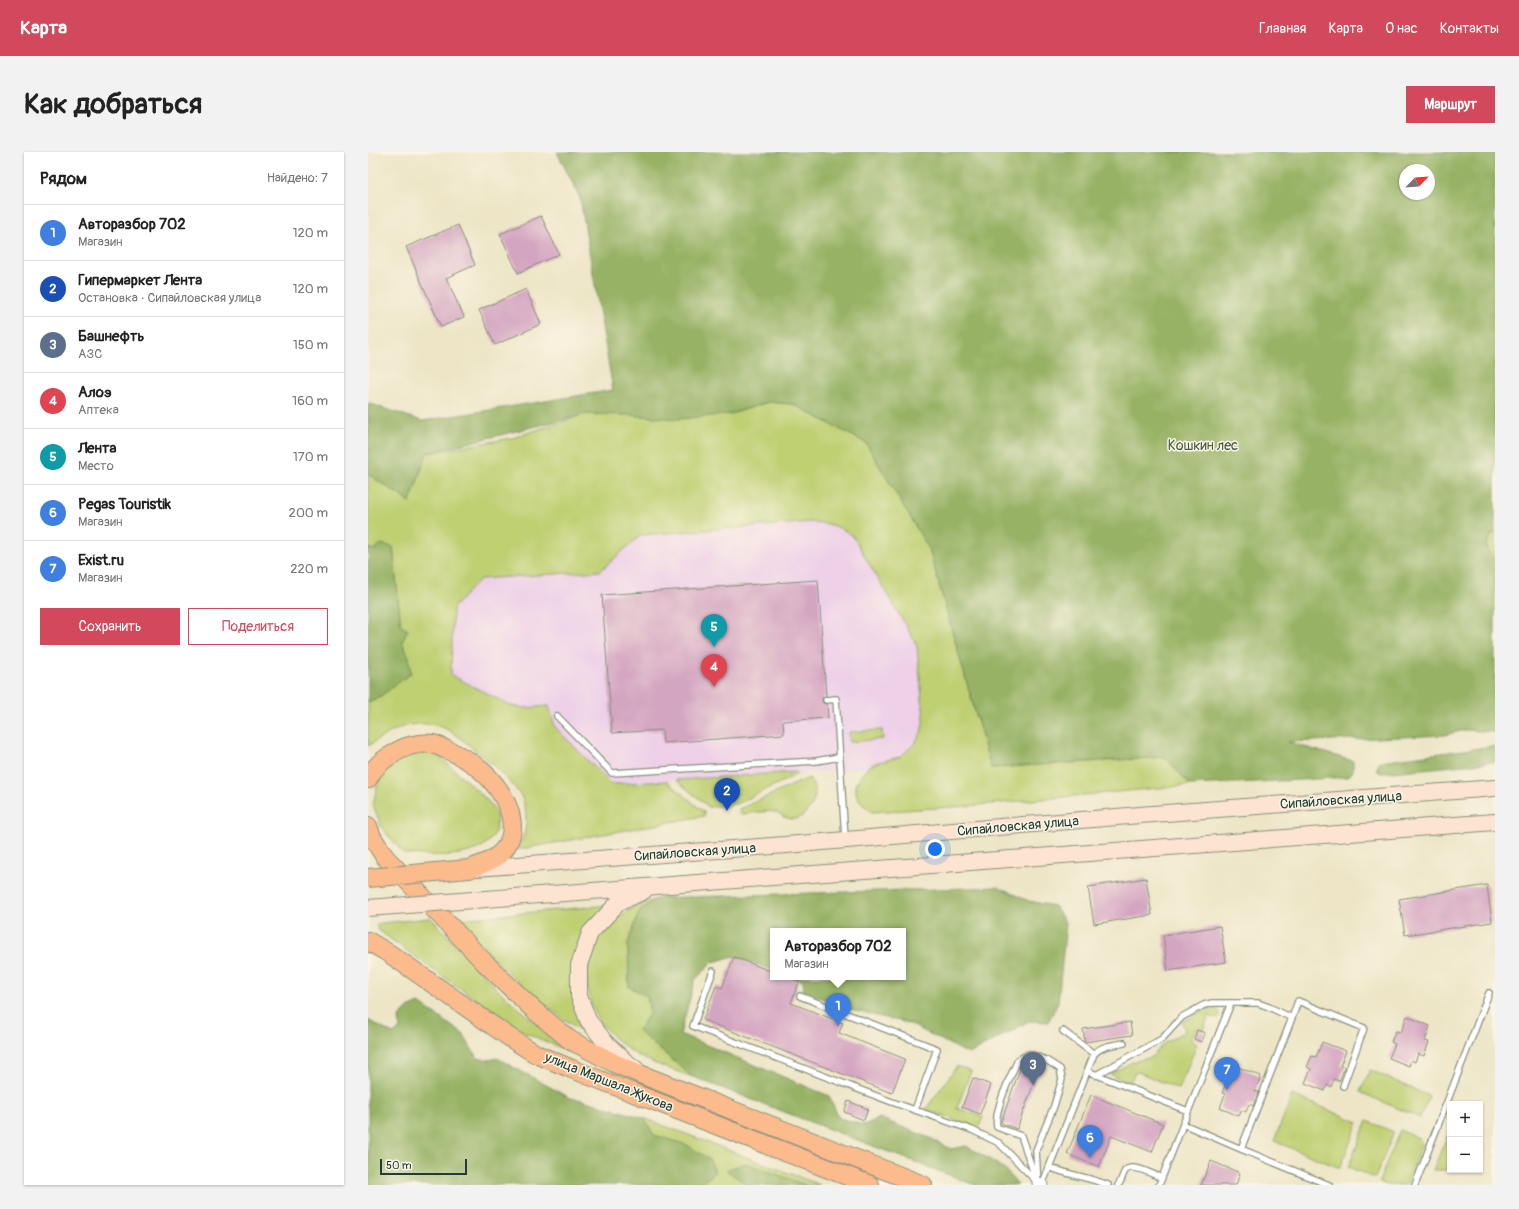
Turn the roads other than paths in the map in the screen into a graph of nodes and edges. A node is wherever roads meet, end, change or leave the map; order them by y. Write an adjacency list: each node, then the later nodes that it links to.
1 (826, 700): 3 (lane)
2 (557, 716): 3 (lane)
3 (840, 757): 8 (lane)
4 (368, 779): 9 (main road)
5 (1495, 788): 8 (main road, Сипайловская улица)
6 (1495, 822): 11 (main road)
7 (368, 826): 24 (main road, улица Маршала Жукова)
8 (845, 840): 9 (main road, Сипайловская улица)
9 (469, 869): 10 (main road, bridge)
10 (368, 878)
11 (650, 887): 12 (main road, bridge); 24 (main road)
12 (368, 908)
13 (368, 942): 32 (main road, улица Маршала Жукова)
14 (713, 971): 26 (lane)
15 (1489, 994): 39 (lane)
16 (800, 996): 26 (lane)
17 (1231, 1003): 18 (lane); 23 (lane); 27 (lane)
18 (1292, 1018): 25 (lane); 29 (lane)
19 (1063, 1031): 21 (lane)
20 (1124, 1043): 21 (lane)
21 (1094, 1054): 22 (lane)
22 (1087, 1071): 23 (lane); 30 (lane)
23 (1096, 1075): 27 (lane)
24 (645, 1076): 33 (main road, улица Маршала Жукова)
25 (1343, 1086)
26 (915, 1110): 34 (lane)
27 (1188, 1112): 28 (lane)
28 (1183, 1124): 29 (lane); 31 (lane)
29 (1241, 1149): 38 (lane)
30 (1049, 1167): 34 (lane); 35 (lane)
31 (1162, 1178): 36 (lane); 37 (lane)
32 (870, 1185)
33 (923, 1185)
34 (1040, 1185): 34 (lane)
35 (1108, 1185)
36 (1118, 1185)
37 (1159, 1185)
38 (1329, 1185)
39 (1415, 1185)

